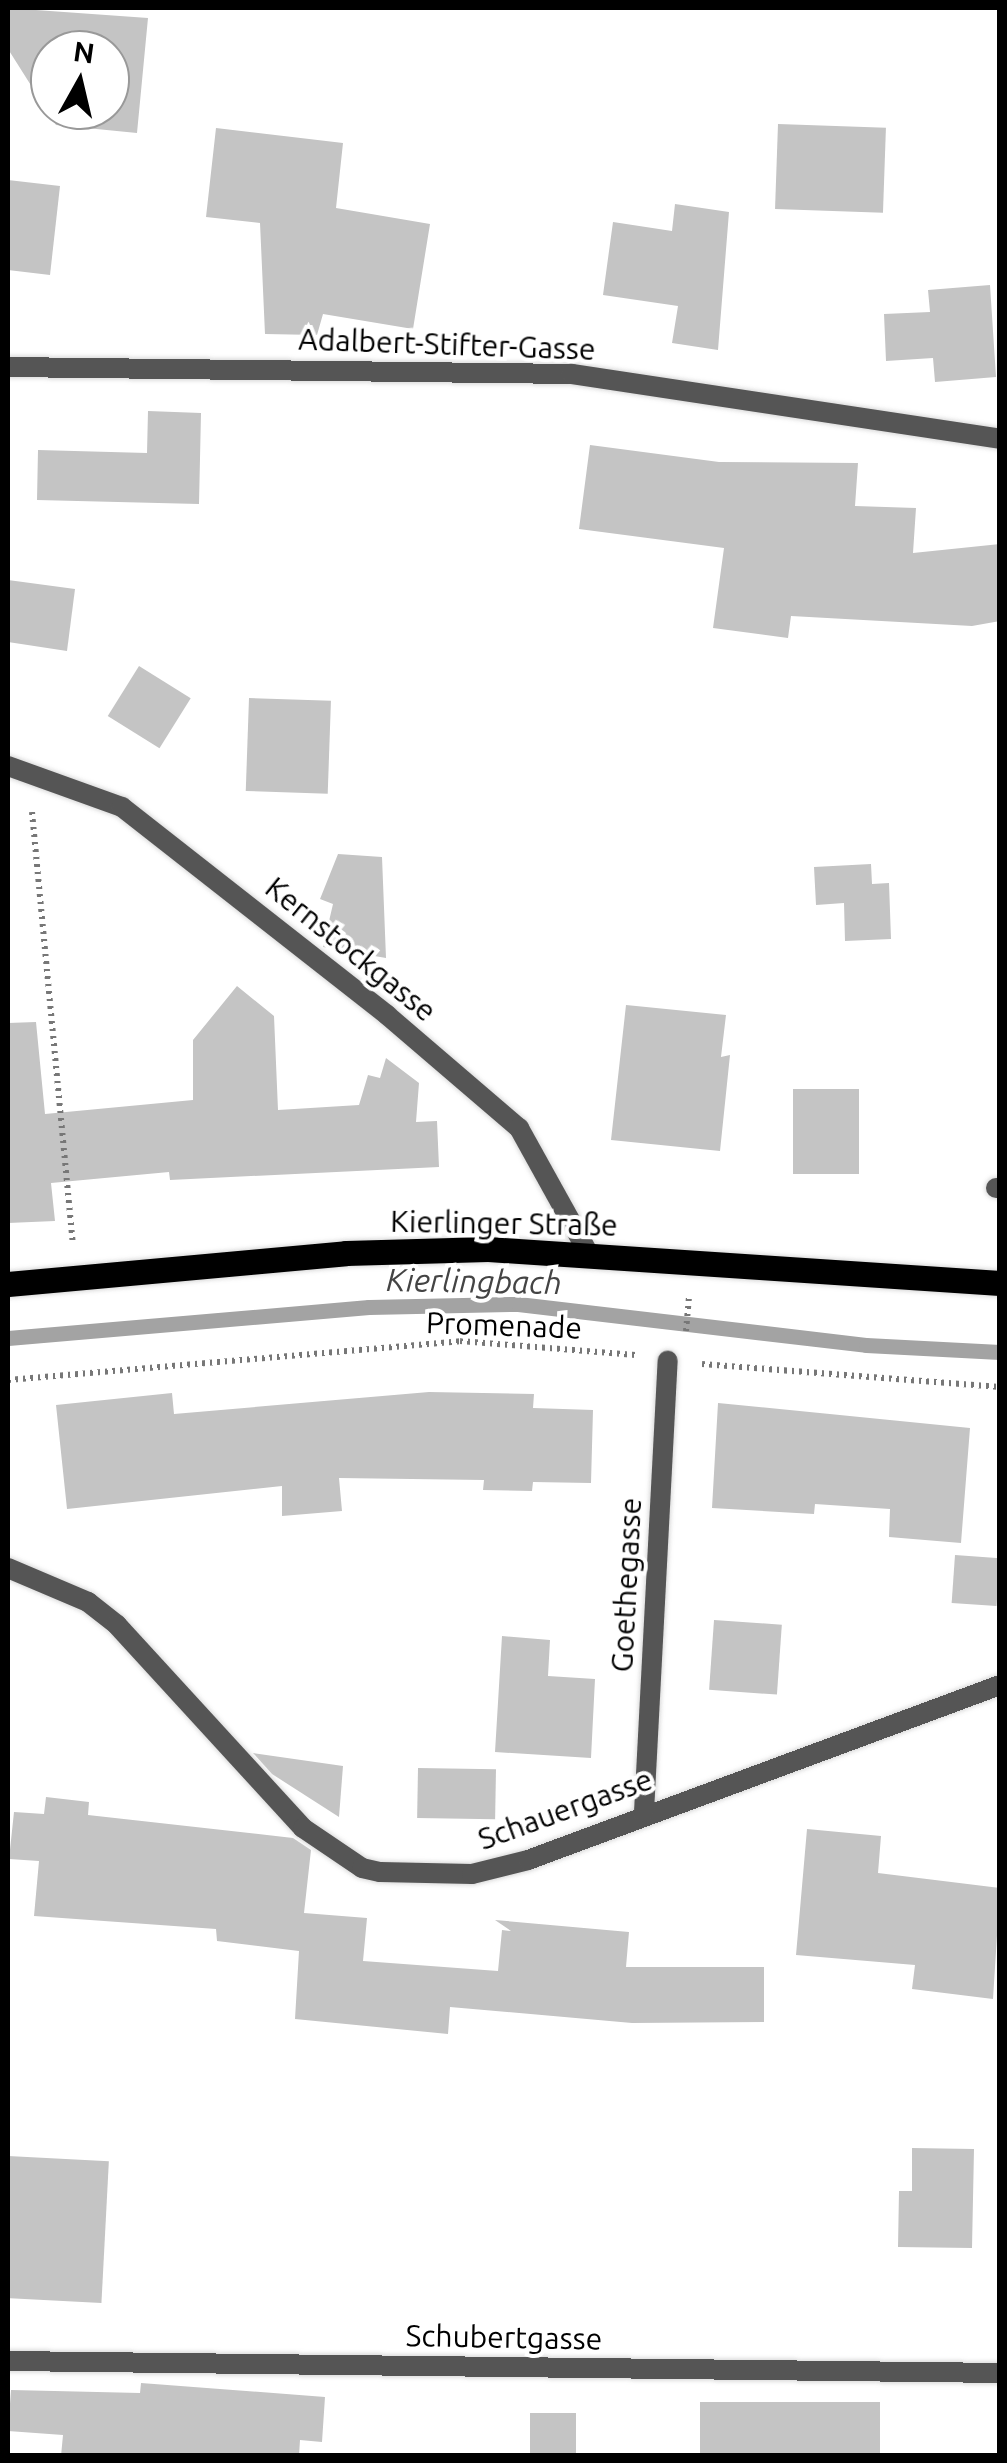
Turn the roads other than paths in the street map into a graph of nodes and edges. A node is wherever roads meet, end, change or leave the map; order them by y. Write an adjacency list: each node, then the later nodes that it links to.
1 (8, 367): 2 (street, Adalbert-Stifter-Gasse)
2 (1000, 439)
3 (8, 766): 4 (street, Kernstockgasse)
4 (590, 1256): 5 (main road, Kierlinger Straße); 6 (main road, Kierlinger Straße)
5 (1000, 1283)
6 (8, 1284)
7 (676, 1355): 10 (street, Goethegasse)
8 (8, 1568): 10 (street, Schauergasse)
9 (1000, 1684): 10 (street, Schauergasse)
10 (644, 1812)
11 (8, 2361): 12 (street, Schubertgasse)
12 (1000, 2373)

